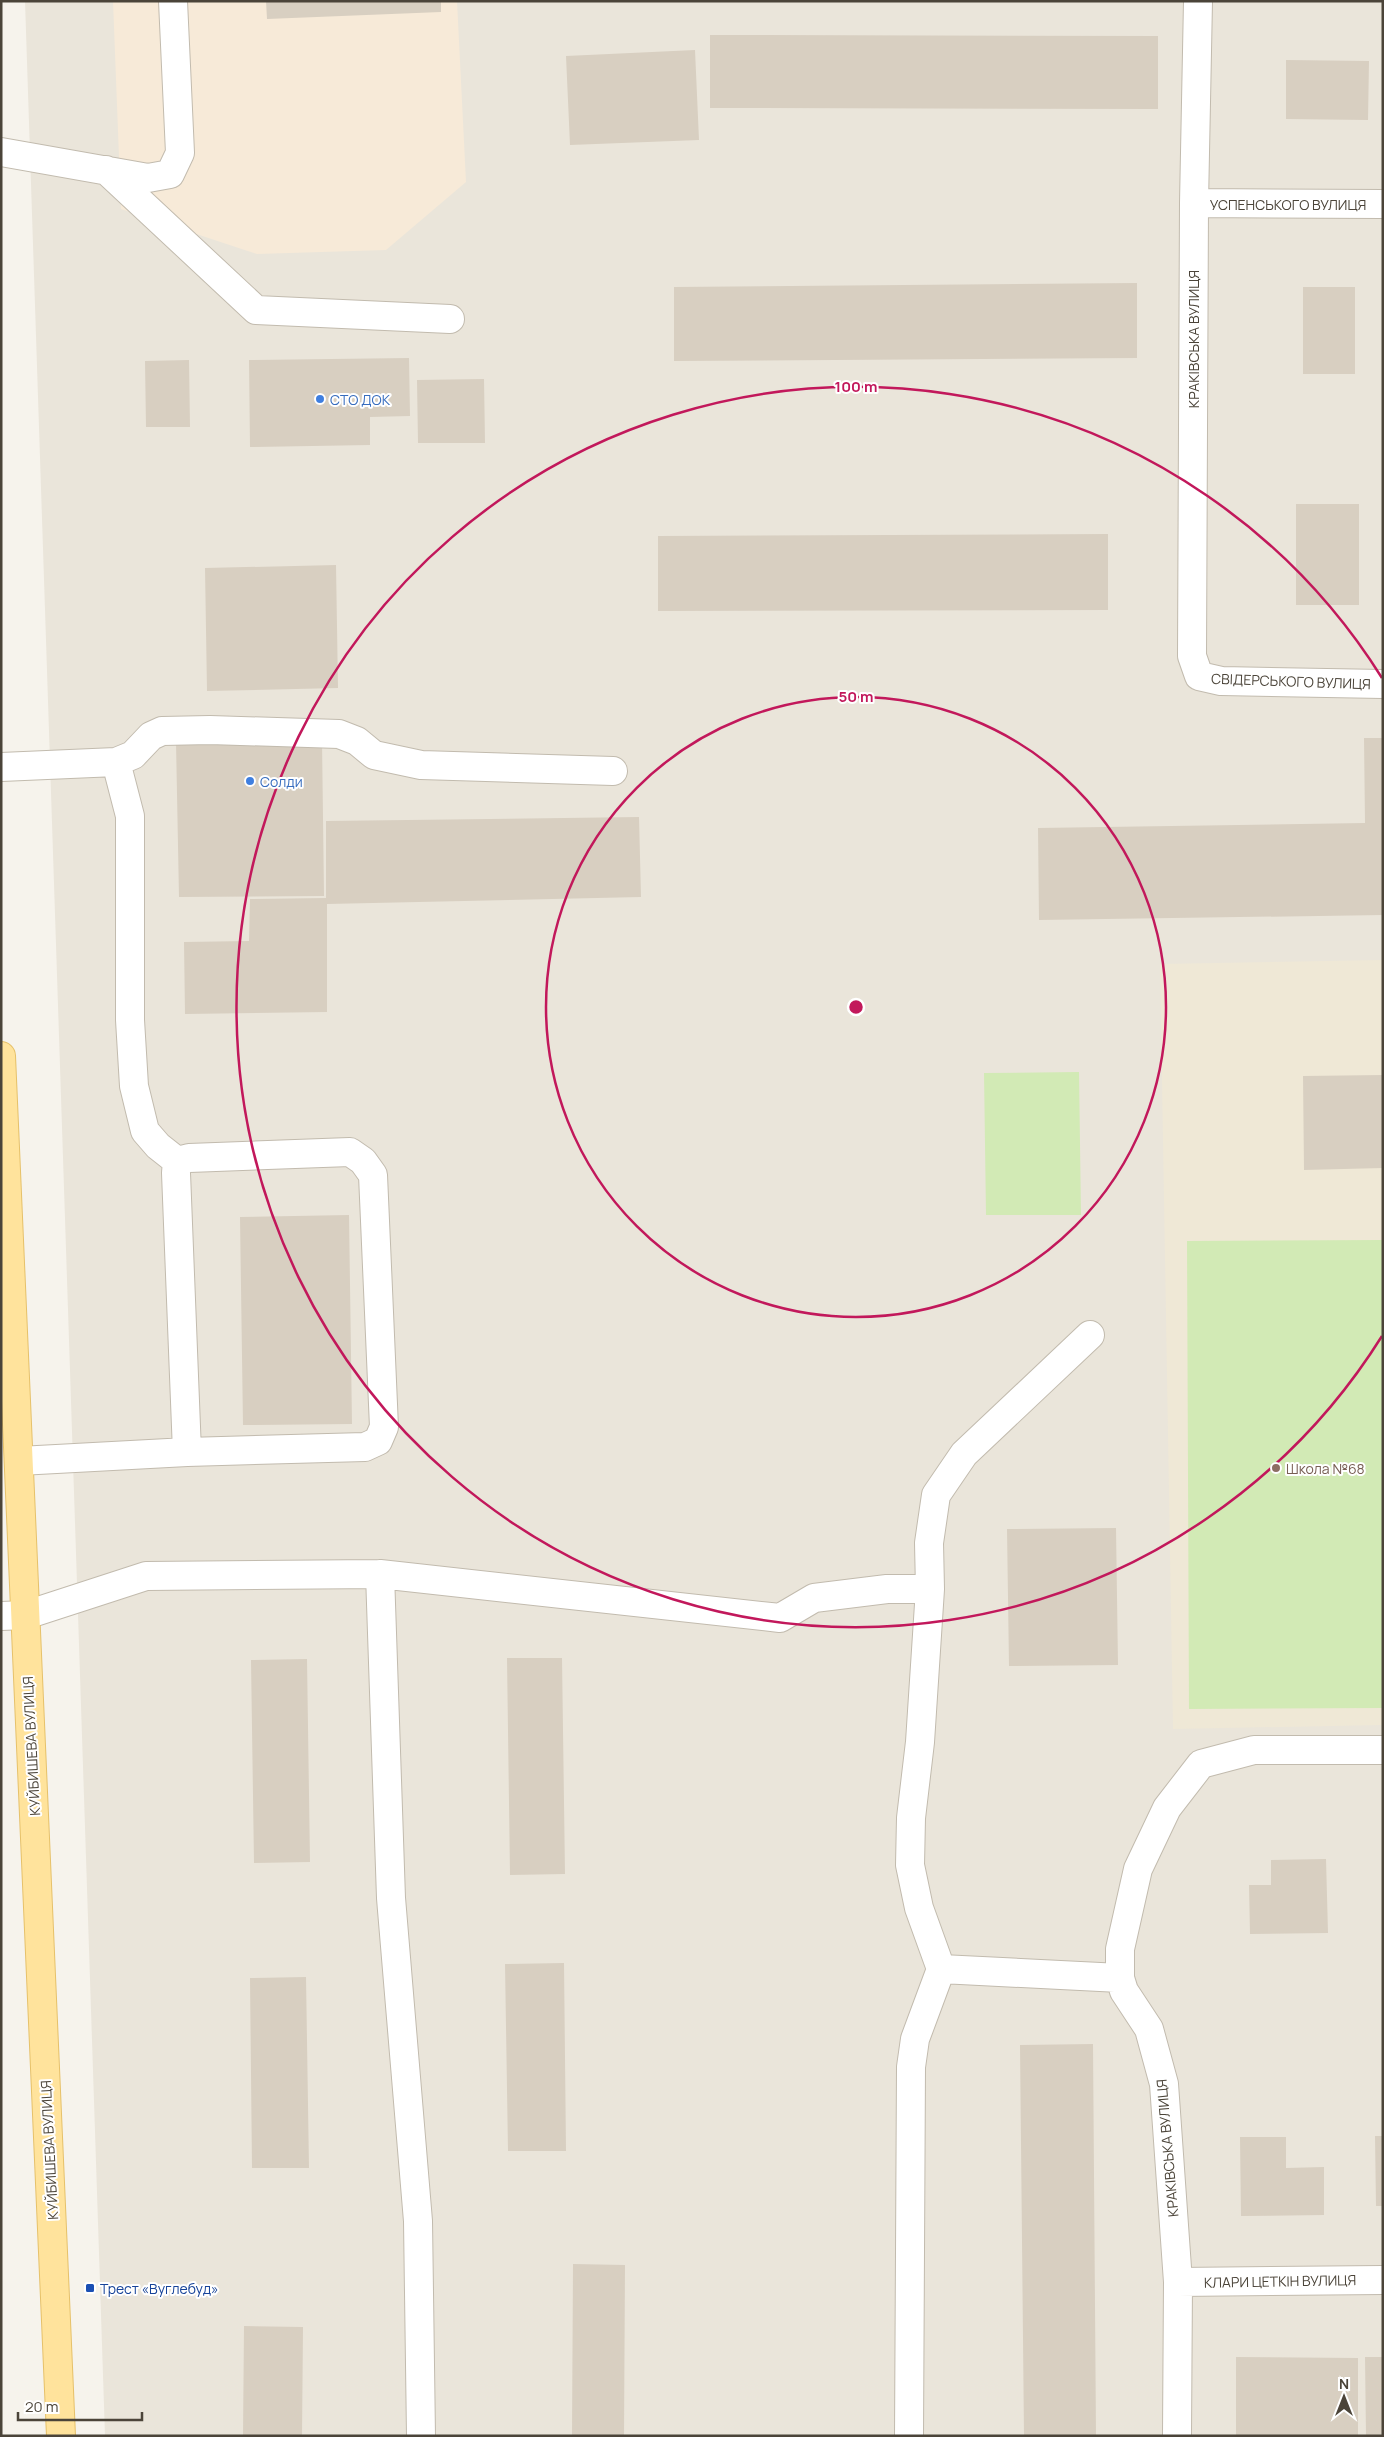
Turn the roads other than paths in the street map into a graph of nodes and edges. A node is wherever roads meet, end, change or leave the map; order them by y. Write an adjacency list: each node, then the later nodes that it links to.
1 (173, 1): 4 (street)
2 (1198, 1): 5 (street, КРАКІВСЬКА ВУЛИЦЯ)
3 (1, 152): 4 (street)
4 (106, 170): 7 (street)
5 (1194, 203): 6 (street, УСПЕНСЬКОГО ВУЛИЦЯ); 8 (street, КРАКІВСЬКА ВУЛИЦЯ)
6 (1383, 204)
7 (450, 319)
8 (1199, 676): 9 (street, СВІДЕРСЬКОГО ВУЛИЦЯ)
9 (1383, 684)
10 (116, 762): 11 (street); 12 (street); 14 (street)
11 (1, 767)
12 (613, 771)
13 (1, 1056): 17 (main road, КУЙБИШЕВА ВУЛИЦЯ)
14 (177, 1161): 16 (street); 16 (street)
15 (1090, 1335): 19 (street)
16 (187, 1452): 17 (street)
17 (19, 1461): 20 (main road, КУЙБИШЕВА ВУЛИЦЯ)
18 (380, 1574): 19 (street); 20 (street); 27 (street)
19 (930, 1590): 22 (street)
20 (14, 1616): 26 (main road, КУЙБИШЕВА ВУЛИЦЯ)
21 (1383, 1750): 23 (street, КРАКІВСЬКА ВУЛИЦЯ)
22 (941, 1969): 23 (street); 28 (street)
23 (1120, 1978): 25 (street, КРАКІВСЬКА ВУЛИЦЯ)
24 (1383, 2280): 25 (street, КЛАРИ ЦЕТКІН ВУЛИЦЯ)
25 (1178, 2282): 29 (street, КРАКІВСЬКА ВУЛИЦЯ)
26 (62, 2436)
27 (421, 2436)
28 (909, 2436)
29 (1177, 2436)

